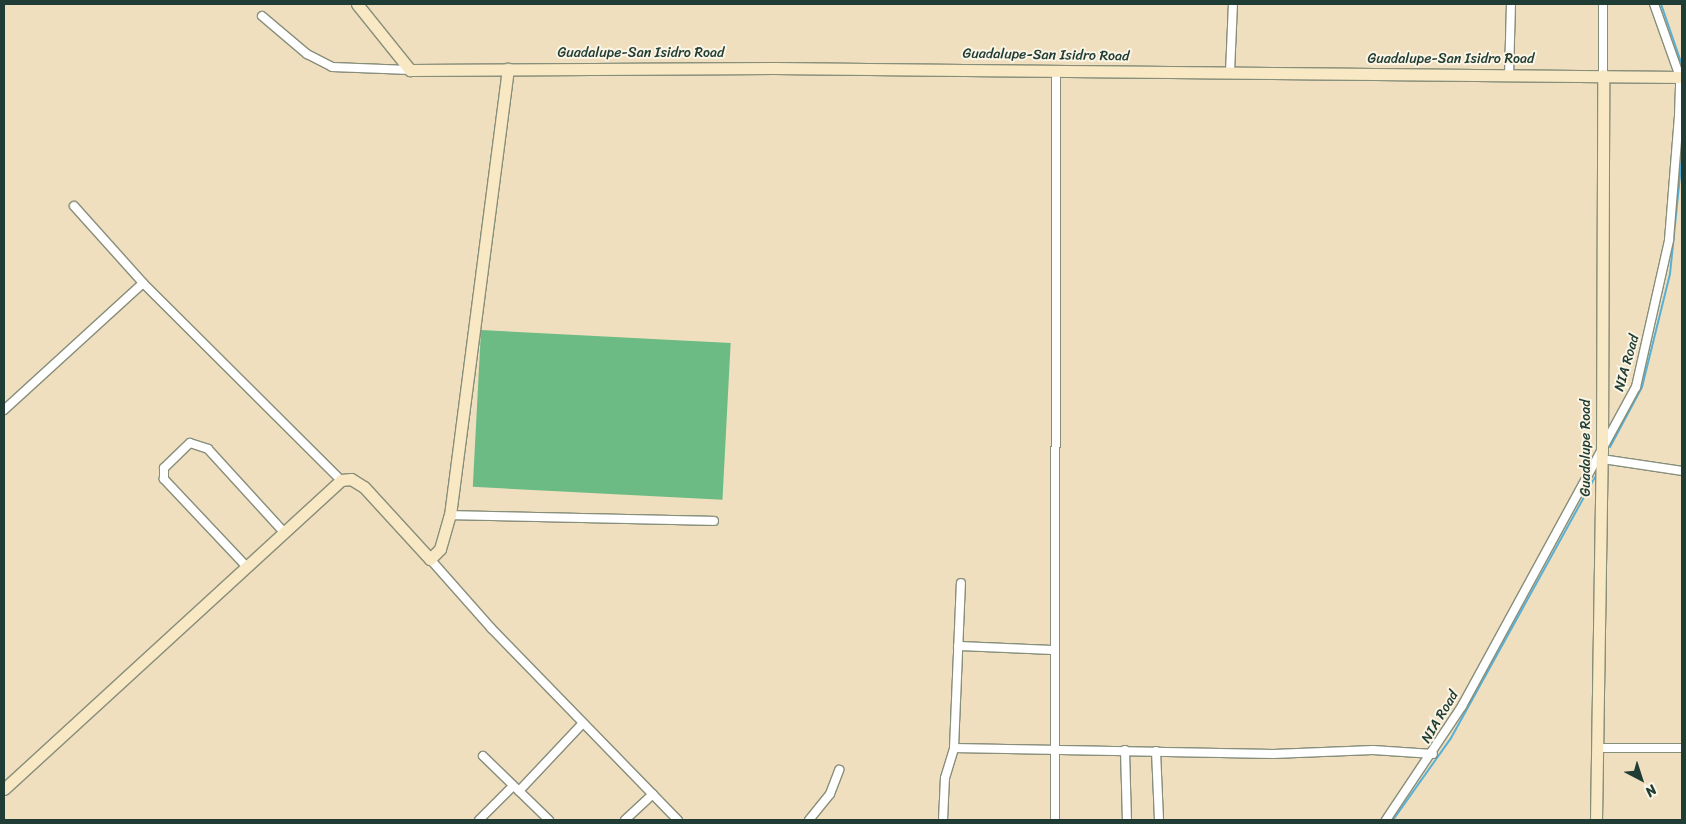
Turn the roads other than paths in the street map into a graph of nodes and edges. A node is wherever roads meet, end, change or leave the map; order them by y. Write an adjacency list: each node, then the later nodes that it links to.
1 (357, 4): 8 (street)
2 (1233, 4): 10 (street)
3 (1510, 4): 11 (street)
4 (1603, 4): 12 (street)
5 (1654, 4): 13 (street, NIA Road)
6 (262, 16): 8 (street)
7 (508, 68): 8 (street, Guadalupe-San Isidro Road); 9 (street, Guadalupe-San Isidro Road); 20 (street)
8 (410, 70)
9 (1056, 70): 10 (street, Guadalupe-San Isidro Road); 27 (street)
10 (1230, 72): 11 (street, Guadalupe-San Isidro Road)
11 (1509, 74): 12 (street, Guadalupe-San Isidro Road)
12 (1603, 75): 13 (street, Guadalupe-San Isidro Road); 17 (street, Guadalupe Road)
13 (1681, 77): 17 (street, NIA Road)
14 (74, 206): 15 (street)
15 (143, 283): 16 (street); 19 (street)
16 (4, 410)
17 (1602, 456): 18 (street); 30 (street, Guadalupe Road); 35 (street, NIA Road)
18 (1682, 471)
19 (341, 480): 22 (street); 23 (street)
20 (450, 515): 21 (street); 23 (street)
21 (714, 522)
22 (283, 531): 24 (street); 24 (street)
23 (430, 559): 28 (street)
24 (246, 566): 39 (street)
25 (961, 583): 26 (street)
26 (958, 646): 27 (street); 29 (street)
27 (1054, 650): 32 (street)
28 (583, 723): 38 (street); 40 (street)
29 (954, 748): 32 (street); 46 (street)
30 (1598, 748): 31 (street); 51 (street, Guadalupe Road)
31 (1682, 748)
32 (1054, 749): 33 (street); 47 (street)
33 (1124, 750): 34 (street); 48 (street)
34 (1156, 751): 35 (street); 49 (street)
35 (1432, 754): 50 (street, NIA Road)
36 (483, 756): 38 (street)
37 (839, 770): 45 (street)
38 (516, 788): 41 (street); 42 (street)
39 (4, 789)
40 (653, 794): 43 (street); 44 (street)
41 (479, 820)
42 (549, 820)
43 (625, 820)
44 (678, 820)
45 (809, 820)
46 (943, 820)
47 (1055, 820)
48 (1127, 820)
49 (1158, 820)
50 (1386, 820)
51 (1596, 820)

